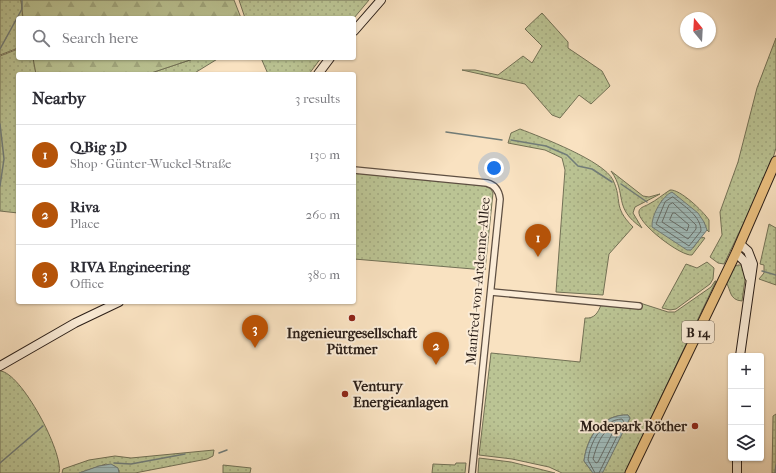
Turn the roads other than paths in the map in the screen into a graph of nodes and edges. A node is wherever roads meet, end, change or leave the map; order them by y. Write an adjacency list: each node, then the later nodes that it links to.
1 (381, 0): 2 (street)
2 (356, 29)
3 (328, 60): 4 (street)
4 (320, 72)
5 (776, 161): 7 (main road, B 14)
6 (356, 170): 10 (street, Manfred-von-Ardenne-Allee)
7 (740, 244): 8 (main road, B 14); 9 (street)
8 (736, 253): 9 (street); 17 (main road, B 14)
9 (750, 284): 13 (street)
10 (491, 292): 12 (street); 16 (street, Manfred-von-Ardenne-Allee)
11 (115, 304): 14 (street)
12 (640, 306)
13 (740, 353)
14 (0, 366)
15 (737, 461): 18 (street)
16 (472, 473)
17 (630, 473)
18 (737, 473)

